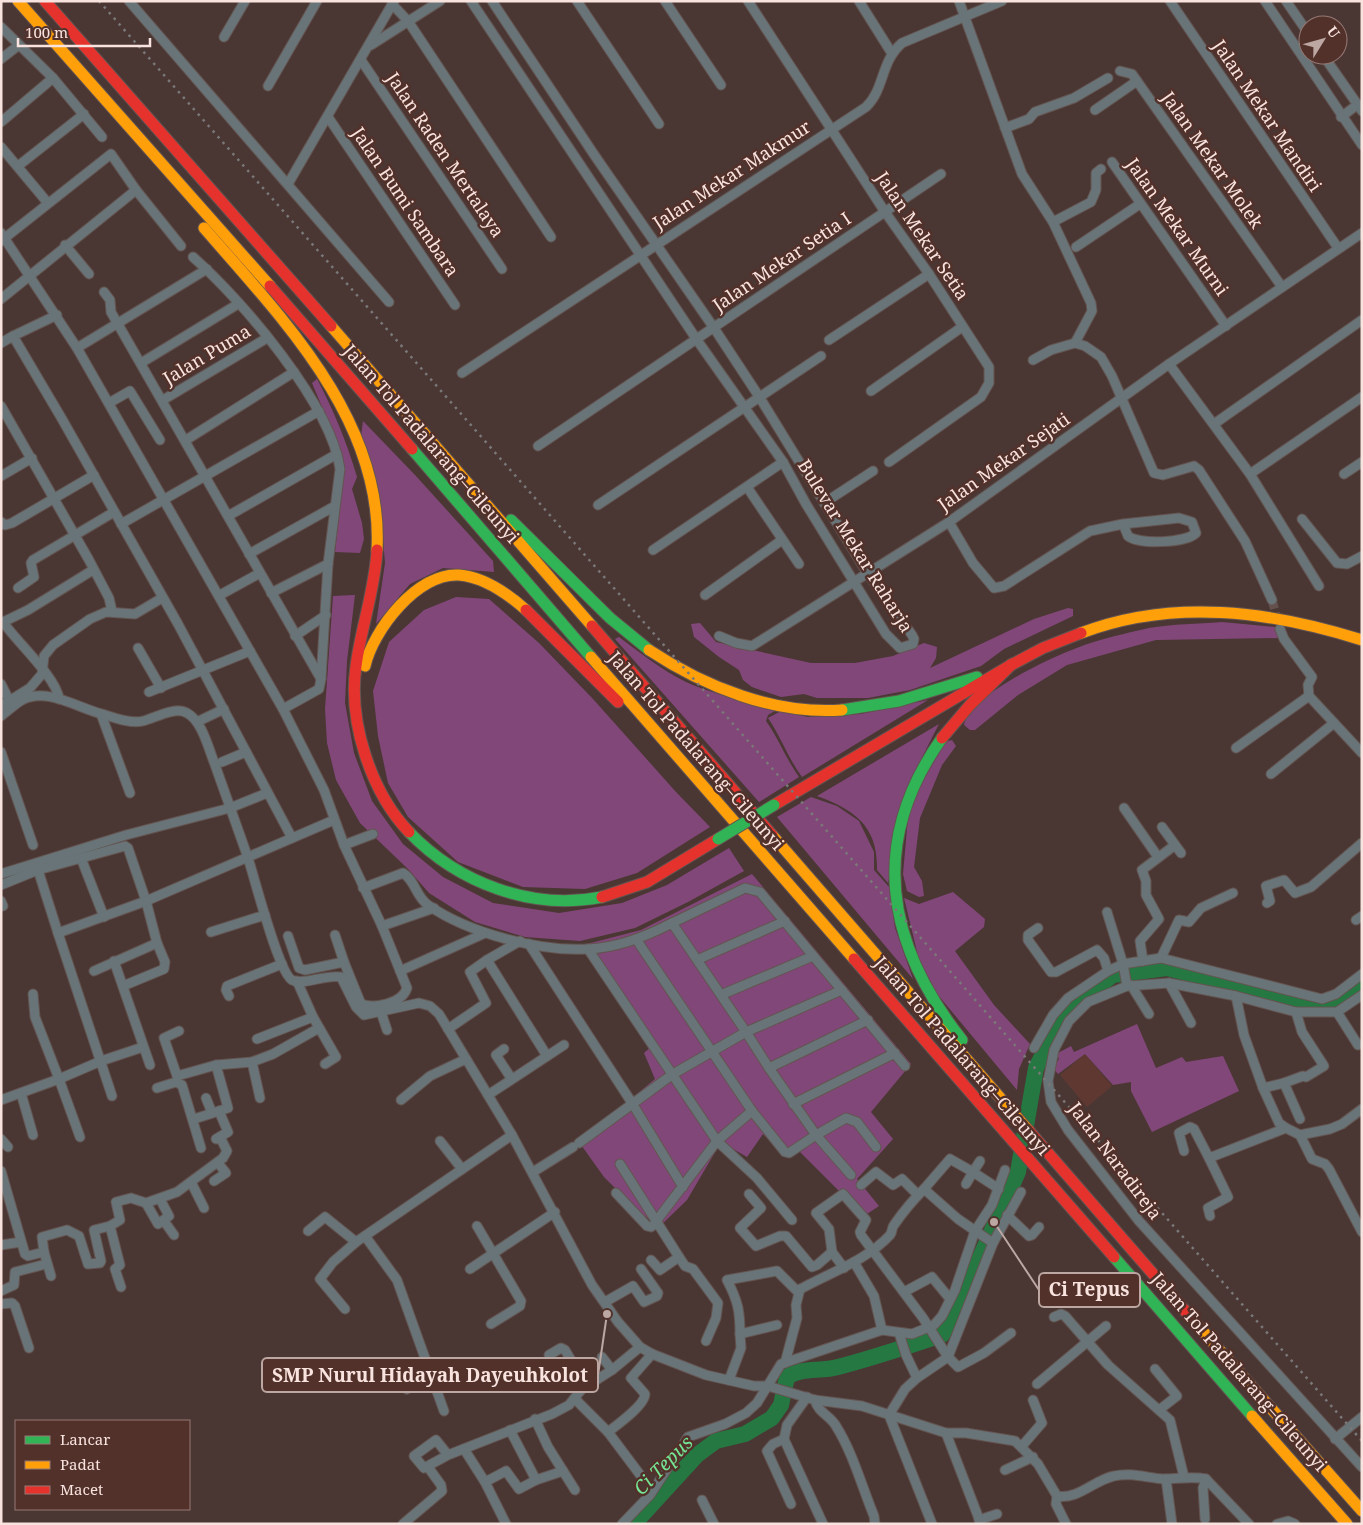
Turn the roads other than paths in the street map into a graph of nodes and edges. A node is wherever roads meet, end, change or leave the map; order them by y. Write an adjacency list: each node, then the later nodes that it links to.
1 (18, 1): 42 (highway, Jalan Tol Padalarang–Cileunyi)
2 (45, 1): 128 (highway, Jalan Tol Padalarang–Cileunyi)
3 (129, 1): 55 (street)
4 (245, 1): 23 (street)
5 (317, 1): 35 (street)
6 (440, 1): 21 (street)
7 (471, 1): 52 (street, Bulevar Mekar Raharja)
8 (492, 1): 49 (street, Bulevar Mekar Raharja)
9 (577, 1): 43 (street)
10 (665, 1): 34 (street)
11 (748, 1): 45 (street, Jalan Mekar Setia)
12 (859, 1): 26 (street)
13 (959, 1): 19 (street)
14 (1002, 1): 19 (street)
15 (1170, 1): 69 (street, Jalan Mekar Mandiri)
16 (1264, 1): 40 (street)
17 (1286, 1): 20 (street)
18 (393, 3): 21 (street); 25 (street)
19 (963, 18): 26 (street); 44 (street)
20 (1298, 18)
21 (408, 21): 25 (street); 63 (street)
22 (1, 27): 24 (street)
23 (224, 37)
24 (19, 44): 27 (street); 31 (street)
25 (368, 47): 28 (street)
26 (891, 52): 45 (street, Jalan Mekar Makmur)
27 (1, 59)
28 (361, 60): 39 (street); 73 (street, Jalan Raden Mertalaya)
29 (1330, 65): 36 (street)
30 (1120, 71): 33 (street, Jalan Mekar Molek)
31 (53, 78): 38 (street); 41 (street)
32 (1108, 78): 44 (street)
33 (1137, 81): 37 (street); 78 (street, Jalan Mekar Molek)
34 (721, 85)
35 (268, 86)
36 (1359, 108): 40 (street)
37 (1095, 110)
38 (84, 114): 46 (street); 51 (street)
39 (328, 117): 55 (street); 83 (street, Jalan Bumi Sambara)
40 (1341, 117): 47 (street)
41 (1, 122)
42 (123, 122): 182 (highway); 187 (highway, Jalan Tol Padalarang–Cileunyi)
43 (659, 124)
44 (1005, 128): 60 (street)
45 (832, 129): 59 (street, Jalan Mekar Setia); 65 (street, Jalan Mekar Makmur)
46 (102, 137)
47 (1362, 145)
48 (1, 147): 51 (street)
49 (595, 156): 52 (street); 65 (street, Bulevar Mekar Raharja)
50 (1112, 162): 58 (street, Jalan Mekar Murni)
51 (18, 166): 57 (street)
52 (580, 166): 71 (street, Bulevar Mekar Raharja)
53 (1101, 169): 60 (street)
54 (941, 174): 59 (street, Jalan Mekar Setia I)
55 (288, 184): 81 (street)
56 (136, 190): 57 (street); 64 (street); 66 (street)
57 (48, 202): 62 (street)
58 (1140, 204): 67 (street); 87 (street, Jalan Mekar Murni)
59 (884, 212): 77 (street, Jalan Mekar Setia); 89 (street, Jalan Mekar Setia I)
60 (1053, 222): 95 (street)
61 (1362, 233): 69 (street, Jalan Mekar Sejati)
62 (3, 237): 70 (street)
63 (551, 237)
64 (65, 245): 75 (street); 76 (street)
65 (655, 245): 71 (street, Jalan Mekar Makmur); 89 (street, Bulevar Mekar Raharja)
66 (181, 246)
67 (1076, 247)
68 (1, 248): 70 (street)
69 (1338, 248): 78 (street, Jalan Mekar Sejati)
70 (14, 254): 75 (street)
71 (640, 255): 92 (street, Bulevar Mekar Raharja); 102 (street, Jalan Mekar Makmur)
72 (193, 257): 74 (street)
73 (502, 269)
74 (207, 270): 82 (street); 86 (street)
75 (30, 274): 80 (street); 84 (street)
76 (89, 274)
77 (929, 274): 88 (street, Jalan Mekar Setia); 93 (street)
78 (1282, 287): 87 (street, Jalan Mekar Sejati)
79 (104, 292): 86 (street)
80 (1, 299)
81 (389, 302)
82 (238, 304): 91 (street); 99 (street)
83 (455, 305)
84 (54, 311): 90 (street); 96 (street)
85 (1362, 320): 113 (street)
86 (118, 323): 96 (street); 99 (street)
87 (1226, 326): 100 (street, Jalan Mekar Sejati)
88 (962, 327): 103 (street); 120 (street, Jalan Mekar Setia)
89 (714, 328): 92 (street, Jalan Mekar Setia I); 105 (street, Bulevar Mekar Raharja)
90 (13, 336): 94 (street); 125 (street)
91 (267, 338): 101 (street); 107 (street, Jalan Puma)
92 (697, 340): 110 (street, Bulevar Mekar Raharja); 116 (street, Jalan Mekar Setia I)
93 (830, 340)
94 (1, 343)
95 (1076, 343): 98 (street); 106 (street)
96 (77, 348): 108 (street)
97 (821, 356): 105 (street)
98 (1033, 360)
99 (141, 363): 107 (street)
100 (1169, 364): 106 (street, Jalan Mekar Sejati); 113 (street)
101 (294, 372): 111 (street); 115 (street)
102 (462, 373)
103 (871, 391)
104 (1362, 397): 123 (street)
105 (760, 398): 110 (street); 132 (street, Bulevar Mekar Raharja)
106 (1120, 398): 139 (street, Jalan Mekar Sejati); 159 (street)
107 (163, 400): 115 (street)
108 (109, 403): 114 (street); 131 (street)
109 (1, 406): 112 (street)
110 (746, 408): 119 (street, Bulevar Mekar Raharja); 133 (street)
111 (319, 411): 117 (street); 127 (street)
112 (4, 419): 118 (street)
113 (1214, 424): 123 (street)
114 (160, 440)
115 (186, 440): 127 (street)
116 (538, 446)
117 (338, 454): 134 (street); 136 (street)
118 (32, 458): 126 (street); 130 (street)
119 (783, 462): 129 (street); 152 (street, Bulevar Mekar Raharja)
120 (889, 462)
121 (1362, 462): 124 (street)
122 (874, 471): 132 (street)
123 (1250, 474): 153 (street)
124 (1344, 474)
125 (94, 475): 130 (street); 135 (street)
126 (1, 476)
127 (205, 477): 131 (street); 136 (street)
128 (467, 481): 169 (highway); 301 (highway, Jalan Tol Padalarang–Cileunyi)
129 (747, 487): 143 (street); 144 (street)
130 (54, 498): 138 (street); 142 (street)
131 (165, 500): 140 (street); 157 (street)
132 (824, 503): 151 (street, Bulevar Mekar Raharja)
133 (598, 505)
134 (335, 506): 145 (street); 147 (street)
135 (114, 512): 140 (street); 142 (street)
136 (228, 516): 145 (street)
137 (1302, 519): 146 (street)
138 (1, 522)
139 (948, 522): 141 (street); 151 (street, Jalan Mekar Sejati)
140 (121, 524): 158 (street)
141 (1123, 524): 141 (street)
142 (74, 536): 149 (street); 154 (street)
143 (782, 540): 148 (street); 156 (street)
144 (652, 550)
145 (249, 554): 150 (street)
146 (1362, 556)
147 (328, 564): 155 (street); 161 (street)
148 (799, 564)
149 (93, 570): 160 (street); 162 (street)
150 (260, 574): 155 (street); 157 (street)
151 (868, 574): 152 (street, Jalan Mekar Sejati); 152 (street, Bulevar Mekar Raharja)
152 (852, 584): 165 (street, Jalan Mekar Sejati)
153 (1320, 586)
154 (18, 588)
155 (272, 593): 164 (street)
156 (705, 595)
157 (220, 596): 168 (street)
158 (162, 598): 160 (street); 171 (street)
159 (1272, 600)
160 (112, 611): 170 (street)
161 (326, 615): 164 (street); 172 (street)
162 (2, 623): 170 (street)
163 (1280, 629): 176 (street)
164 (296, 636): 172 (street)
165 (719, 636)
166 (1362, 640): 169 (highway)
167 (138, 648): 174 (street)
168 (250, 651): 171 (street); 181 (street)
169 (1012, 664): 182 (highway, bridge); 301 (highway)
170 (42, 670): 177 (street); 178 (street)
171 (203, 671): 174 (street); 180 (street)
172 (321, 679): 181 (street)
173 (1, 684): 178 (street)
174 (160, 688): 175 (street)
175 (149, 692)
176 (1309, 696): 186 (street); 188 (street)
177 (58, 698): 183 (street); 184 (street)
178 (10, 700): 179 (street)
179 (1, 706)
180 (224, 709): 185 (street); 191 (street)
181 (283, 709): 198 (street)
182 (357, 712): 187 (highway)
183 (101, 714): 194 (street); 196 (street)
184 (1, 716)
185 (201, 720)
186 (1334, 723): 189 (street); 193 (street)
187 (668, 747): 455 (highway, Jalan Tol Padalarang–Cileunyi)
188 (1236, 748)
189 (1360, 750)
190 (1, 752): 203 (street)
191 (246, 752): 192 (street); 195 (street)
192 (222, 762)
193 (1271, 774)
194 (130, 793)
195 (267, 793): 196 (street); 201 (street)
196 (230, 808): 207 (street); 211 (street)
197 (1124, 808): 208 (street)
198 (334, 820): 201 (street); 204 (street)
199 (1162, 826): 205 (street)
200 (373, 834): 204 (street)
201 (292, 838): 207 (street)
202 (1362, 843): 216 (street)
203 (33, 845)
204 (344, 845): 213 (street)
205 (1175, 845): 206 (street); 208 (street)
206 (1181, 853)
207 (247, 856): 215 (street); 219 (street)
208 (1158, 857): 239 (street)
209 (81, 858): 210 (street); 215 (street); 220 (street)
210 (38, 870): 212 (street); 226 (street)
211 (1, 874)
212 (1, 885)
213 (363, 888): 217 (street); 223 (street)
214 (1233, 892): 235 (street)
215 (146, 901): 220 (street); 232 (street)
216 (1267, 903)
217 (434, 908): 223 (street); 227 (street)
218 (1107, 912): 242 (street)
219 (265, 914): 225 (street); 241 (street)
220 (104, 917): 226 (street)
221 (785, 921): 222 (street); 234 (street); 237 (street)
222 (672, 923): 230 (street); 237 (street)
223 (382, 926): 243 (street)
224 (1038, 928): 244 (street)
225 (211, 932)
226 (58, 933): 279 (street)
227 (483, 934): 231 (street); 243 (street)
228 (335, 935): 240 (street)
229 (288, 936): 240 (street)
230 (636, 939): 233 (street); 275 (street)
231 (525, 942): 233 (street); 236 (street); 299 (street)
232 (156, 944): 238 (street); 250 (street)
233 (588, 950): 286 (street)
234 (813, 956): 251 (street); 253 (street)
235 (1161, 958): 239 (street); 246 (street)
236 (487, 960): 265 (street); 277 (street)
237 (699, 960): 253 (street)
238 (114, 961): 245 (street); 250 (street)
239 (1143, 961): 242 (street)
240 (344, 962): 243 (street)
241 (282, 964): 247 (street); 255 (street)
242 (1123, 965): 244 (street); 248 (street)
243 (400, 971)
244 (1108, 971): 273 (street)
245 (94, 972)
246 (1362, 974)
247 (297, 981): 257 (street); 261 (street)
248 (1128, 983): 249 (street, Jalan Naradireja); 260 (street); 420 (street, Jalan Naradireja)
249 (1169, 983): 256 (street, Jalan Naradireja); 263 (street)
250 (123, 986): 272 (street)
251 (842, 990): 262 (street); 268 (street)
252 (33, 994): 288 (street)
253 (722, 994): 268 (street)
254 (1362, 995): 259 (street)
255 (229, 996)
256 (1236, 996): 258 (street, Jalan Naradireja); 291 (street)
257 (381, 1012): 265 (street); 266 (street)
258 (1296, 1012): 259 (street, Jalan Naradireja); 289 (street)
259 (1337, 1012): 271 (street)
260 (1148, 1014)
261 (313, 1018): 264 (street); 269 (street)
262 (868, 1020): 276 (street); 285 (street)
263 (1190, 1023)
264 (319, 1028): 280 (street); 281 (street)
265 (448, 1029): 278 (street)
266 (387, 1030)
267 (179, 1031): 282 (street)
268 (746, 1032): 275 (street); 285 (street)
269 (257, 1039)
270 (564, 1045): 277 (street)
271 (1358, 1045)
272 (143, 1047): 279 (street); 283 (street)
273 (1034, 1048)
274 (504, 1049): 287 (street)
275 (710, 1052): 286 (street); 303 (street)
276 (895, 1053): 284 (street); 300 (street)
277 (547, 1056): 287 (street)
278 (466, 1059): 293 (street); 298 (street)
279 (101, 1061): 288 (street); 294 (street)
280 (252, 1062): 282 (street); 296 (street)
281 (325, 1064)
282 (216, 1065): 304 (street)
283 (150, 1066)
284 (905, 1066)
285 (769, 1068): 300 (street)
286 (674, 1074): 299 (street); 315 (street)
287 (511, 1078): 293 (street)
288 (59, 1079): 292 (street); 312 (street)
289 (1284, 1083): 291 (street); 306 (street)
290 (157, 1088): 305 (street)
291 (1263, 1088): 307 (street)
292 (21, 1093): 297 (street); 309 (street)
293 (488, 1095): 308 (street)
294 (112, 1096)
295 (206, 1098): 304 (street)
296 (260, 1098)
297 (1, 1100)
298 (401, 1100)
299 (632, 1104): 327 (street); 334 (street)
300 (793, 1104): 310 (street)
301 (1014, 1107): 439 (highway, Jalan Tol Padalarang–Cileunyi)
302 (1362, 1109): 311 (street)
303 (752, 1111): 310 (street); 315 (street)
304 (215, 1112): 305 (street); 322 (street)
305 (194, 1119): 318 (street)
306 (1300, 1119)
307 (1286, 1128): 311 (street); 320 (street)
308 (512, 1134): 324 (street); 327 (street)
309 (34, 1135)
310 (816, 1135): 317 (street); 329 (street)
311 (1300, 1135): 354 (street)
312 (80, 1137)
313 (1, 1139): 316 (street)
314 (440, 1141): 324 (street)
315 (717, 1141): 334 (street); 346 (street)
316 (8, 1147)
317 (876, 1147)
318 (201, 1148)
319 (1184, 1151): 320 (street)
320 (1209, 1158): 345 (street)
321 (980, 1161): 328 (street)
322 (218, 1163): 330 (street); 331 (street)
323 (620, 1164): 348 (street)
324 (462, 1169): 356 (street)
325 (1005, 1170): 335 (street)
326 (1, 1171): 358 (street)
327 (533, 1172): 343 (street)
328 (973, 1172): 332 (street); 335 (street); 336 (street)
329 (851, 1175)
330 (214, 1181)
331 (191, 1182): 340 (street); 342 (street)
332 (966, 1184)
333 (861, 1185): 336 (street)
334 (683, 1186): 348 (street)
335 (999, 1189): 353 (street)
336 (921, 1192): 353 (street); 361 (street)
337 (1021, 1192): 344 (street)
338 (616, 1194): 348 (street)
339 (749, 1194): 363 (street)
340 (160, 1199): 341 (street); 347 (street)
341 (146, 1203): 347 (street); 349 (street)
342 (204, 1208)
343 (555, 1212): 364 (street); 378 (street)
344 (1008, 1216): 351 (street); 357 (street)
345 (1210, 1216)
346 (792, 1220)
347 (164, 1221): 355 (street)
348 (657, 1222): 365 (street)
349 (110, 1226): 362 (street); 373 (street)
350 (477, 1226): 364 (street)
351 (1039, 1227)
352 (308, 1230): 359 (street)
353 (976, 1232): 357 (street); 377 (street)
354 (1362, 1232)
355 (174, 1235)
356 (365, 1236): 359 (street); 401 (street)
357 (991, 1241): 397 (street)
358 (21, 1242): 360 (street); 362 (street)
359 (356, 1242): 380 (street)
360 (1, 1245)
361 (873, 1249): 363 (street); 367 (street); 376 (street)
362 (44, 1252): 368 (street)
363 (832, 1252): 369 (street)
364 (494, 1253): 370 (street); 382 (street)
365 (679, 1257): 366 (street); 390 (street)
366 (651, 1260)
367 (854, 1262): 369 (street); 386 (street)
368 (46, 1264): 372 (street); 375 (street)
369 (844, 1268): 374 (street)
370 (470, 1269)
371 (641, 1269): 378 (street)
372 (51, 1276)
373 (121, 1287)
374 (800, 1289): 388 (street); 398 (street)
375 (1, 1291)
376 (904, 1292): 377 (street); 385 (street)
377 (950, 1299): 385 (street)
378 (605, 1302): 392 (street)
379 (1, 1304): 393 (street)
380 (345, 1309)
381 (1054, 1317): 391 (street)
382 (491, 1324)
383 (777, 1325): 388 (street)
384 (1106, 1326): 391 (street)
385 (930, 1329): 389 (street); 397 (street)
386 (882, 1330): 389 (street); 398 (street)
387 (1011, 1333): 397 (street)
388 (740, 1334): 404 (street)
389 (899, 1335): 402 (street)
390 (706, 1340)
391 (1088, 1342): 405 (street); 411 (street)
392 (640, 1347): 394 (street); 400 (street)
393 (30, 1348)
394 (652, 1354): 404 (street); 417 (street)
395 (549, 1355): 407 (street)
396 (602, 1357): 400 (street)
397 (948, 1357): 402 (street)
398 (785, 1363): 406 (street)
399 (1155, 1369): 411 (street)
400 (612, 1370): 407 (street)
401 (431, 1375): 403 (street); 412 (street)
402 (917, 1378): 413 (street)
403 (400, 1380)
404 (729, 1380): 406 (street)
405 (1036, 1384)
406 (770, 1386): 409 (street); 445 (street)
407 (581, 1390): 408 (street)
408 (575, 1399): 415 (street); 417 (street)
409 (811, 1399): 413 (street); 419 (street); 448 (street)
410 (1033, 1400): 421 (street)
411 (1159, 1410): 430 (street)
412 (444, 1411)
413 (888, 1415): 418 (street); 449 (street)
414 (1362, 1417): 420 (street)
415 (535, 1419): 416 (street); 428 (street)
416 (510, 1430): 422 (street); 433 (street)
417 (608, 1432): 429 (street)
418 (946, 1433): 421 (street); 442 (street)
419 (784, 1439): 438 (street); 447 (street)
420 (1334, 1439): 426 (street, Jalan Naradireja)
421 (1022, 1446): 424 (street)
422 (464, 1449): 423 (street); 434 (street)
423 (446, 1450): 425 (street); 425 (street)
424 (1033, 1457): 427 (street); 436 (street)
425 (422, 1464): 443 (street)
426 (1362, 1467)
427 (1005, 1470)
428 (563, 1471): 433 (street); 435 (street)
429 (641, 1476)
430 (1184, 1477): 431 (street); 432 (street)
431 (1166, 1479): 436 (street); 451 (street)
432 (1206, 1479): 441 (street); 452 (street)
433 (536, 1480): 434 (street)
434 (485, 1482): 444 (street)
435 (575, 1490)
436 (1057, 1496): 450 (street)
437 (702, 1500): 446 (street)
438 (791, 1504)
439 (1362, 1511)
440 (997, 1514): 442 (street)
441 (1205, 1519)
442 (980, 1522)
443 (403, 1524)
444 (506, 1524)
445 (622, 1524)
446 (714, 1524)
447 (823, 1524)
448 (875, 1524)
449 (932, 1524)
450 (1066, 1524)
451 (1172, 1524)
452 (1249, 1524)
453 (1277, 1524): 454 (street)
454 (1295, 1524)
455 (1348, 1524)

